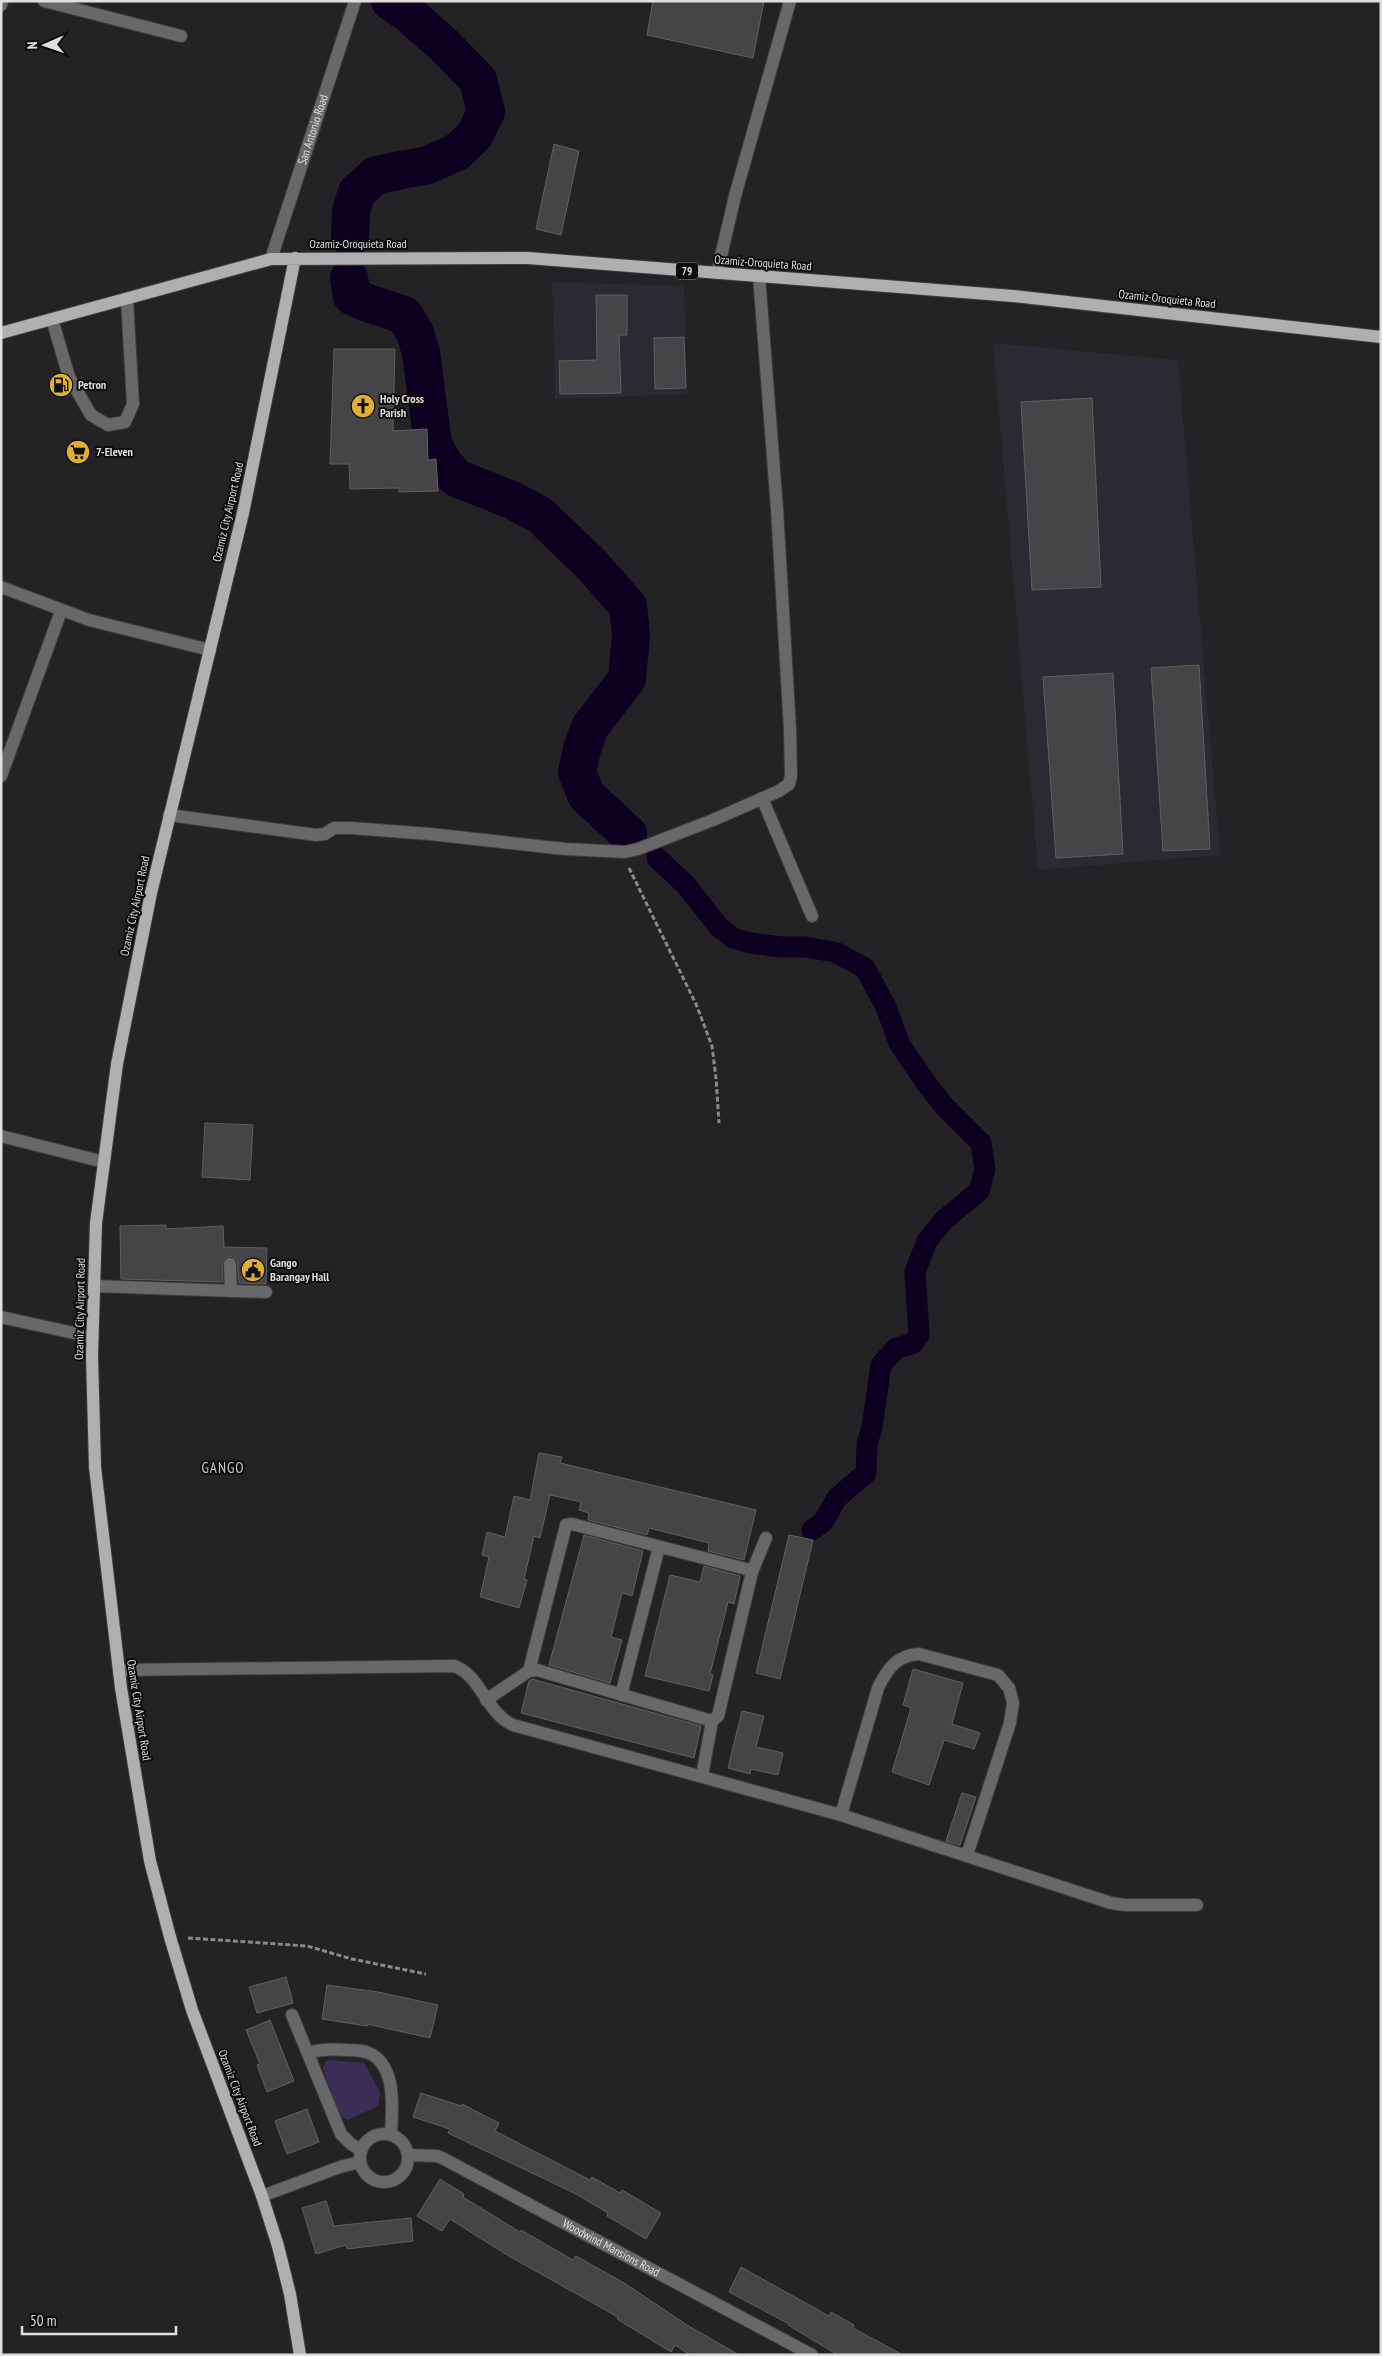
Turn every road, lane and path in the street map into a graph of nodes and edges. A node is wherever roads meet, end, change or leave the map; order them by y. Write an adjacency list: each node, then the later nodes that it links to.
1 (2, 1): 5 (street)
2 (44, 1): 6 (street)
3 (356, 1): 8 (street, San Antonio Road)
4 (790, 1): 9 (street)
5 (1, 5)
6 (181, 36)
7 (295, 258): 8 (main road, Ozamiz-Oroquieta Road / 79); 9 (main road, Ozamiz-Oroquieta Road / 79); 17 (main road, Ozamiz City Airport Road)
8 (271, 259): 11 (main road, Ozamiz-Oroquieta Road / 79)
9 (717, 273): 10 (main road, Ozamiz-Oroquieta Road / 79)
10 (759, 276): 14 (main road, Ozamiz-Oroquieta Road / 79); 19 (street)
11 (127, 298): 12 (main road, Ozamiz-Oroquieta Road / 79); 12 (street)
12 (52, 319): 13 (main road, Ozamiz-Oroquieta Road / 79)
13 (1, 333)
14 (1381, 337)
15 (1, 588): 16 (street)
16 (61, 611): 17 (street); 18 (street)
17 (210, 650): 20 (main road, Ozamiz City Airport Road)
18 (1, 776)
19 (762, 798): 21 (street); 22 (street)
20 (170, 815): 21 (street); 25 (main road, Ozamiz City Airport Road)
21 (621, 851): 23 (path)
22 (812, 916)
23 (719, 1122)
24 (1, 1136): 25 (street)
25 (104, 1162): 27 (main road, Ozamiz City Airport Road)
26 (230, 1264): 28 (street)
27 (94, 1286): 28 (street); 31 (main road, Ozamiz City Airport Road)
28 (231, 1291): 29 (street)
29 (266, 1292)
30 (1, 1318): 31 (street)
31 (92, 1337): 35 (main road, Ozamiz City Airport Road)
32 (766, 1538): 34 (street)
33 (659, 1547): 34 (street); 36 (street); 37 (street)
34 (752, 1572): 39 (street)
35 (119, 1670): 38 (street); 44 (main road, Ozamiz City Airport Road)
36 (529, 1672): 37 (street); 38 (street)
37 (621, 1695): 39 (street)
38 (486, 1700): 40 (street)
39 (712, 1721): 40 (street)
40 (702, 1776): 41 (street)
41 (841, 1815): 42 (street); 42 (street)
42 (967, 1855): 43 (street)
43 (1197, 1905)
44 (170, 1936): 45 (path); 51 (main road, Ozamiz City Airport Road)
45 (426, 1974)
46 (292, 2015): 47 (street)
47 (308, 2053): 48 (street); 50 (street)
48 (391, 2134): 49 (street); 50 (street)
49 (408, 2155): 50 (street); 53 (street, Woodwind Mansions Road)
50 (360, 2156): 51 (street)
51 (262, 2196): 52 (main road, Ozamiz City Airport Road)
52 (300, 2355)
53 (812, 2355)

